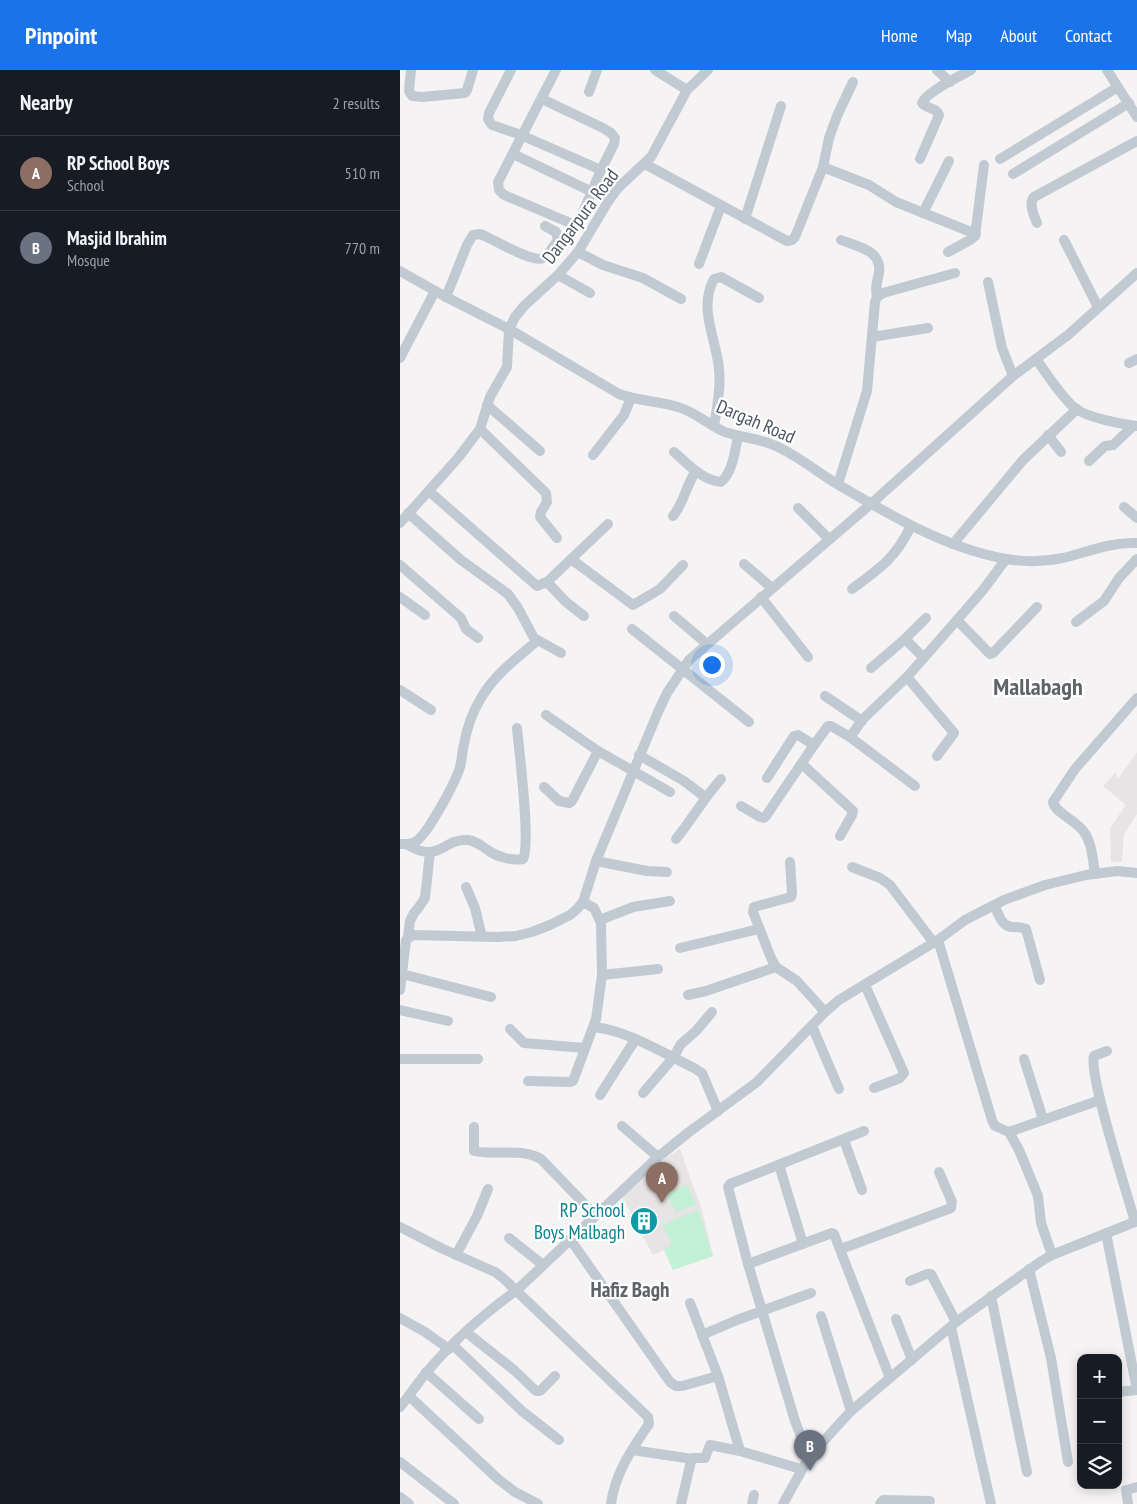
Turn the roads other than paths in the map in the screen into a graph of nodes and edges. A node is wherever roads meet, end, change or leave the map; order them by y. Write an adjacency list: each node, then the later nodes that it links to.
1 (412, 70): 12 (street)
2 (473, 70): 12 (street)
3 (511, 70): 22 (street)
4 (556, 70): 18 (street)
5 (597, 70): 17 (street)
6 (655, 70): 16 (street)
7 (708, 70): 16 (street, Dangarpura Road)
8 (937, 70): 14 (street)
9 (971, 70): 14 (street)
10 (1107, 70): 15 (street)
11 (400, 77): 12 (street)
12 (410, 82)
13 (853, 82): 30 (street)
14 (950, 82): 25 (street)
15 (1118, 87): 19 (street); 26 (street)
16 (688, 90): 28 (street, Dangarpura Road)
17 (589, 92)
18 (542, 99): 22 (street); 31 (street)
19 (1129, 103): 21 (street); 32 (street)
20 (781, 106): 37 (street)
21 (1137, 117)
22 (521, 135): 24 (street); 31 (street)
23 (1137, 141): 38 (street)
24 (513, 154): 33 (street); 33 (street)
25 (920, 159)
26 (1000, 159)
27 (949, 161): 36 (street)
28 (644, 164): 34 (street, Dangarpura Road); 35 (street)
29 (984, 165): 40 (street)
30 (823, 167): 36 (street); 37 (street)
31 (601, 170): 33 (street)
32 (1014, 174)
33 (592, 191): 34 (street)
34 (609, 200): 43 (street, Dangarpura Road)
35 (721, 206): 37 (street); 45 (street)
36 (924, 213): 40 (street)
37 (745, 219)
38 (1037, 223)
39 (545, 226): 54 (street)
40 (976, 234): 44 (street)
41 (841, 240): 53 (street)
42 (1064, 240): 57 (street)
43 (578, 252): 49 (street, Dangarpura Road); 55 (street)
44 (948, 252)
45 (699, 264)
46 (400, 271): 51 (street, Dargah Road)
47 (956, 273): 53 (street)
48 (1137, 274): 57 (street)
49 (558, 275): 52 (street); 59 (street, Dangarpura Road)
50 (988, 282): 63 (street)
51 (435, 291): 54 (street, Dargah Road); 61 (street)
52 (590, 293)
53 (877, 296): 60 (street)
54 (446, 297): 59 (street, Dargah Road)
55 (681, 298)
56 (759, 298): 67 (street)
57 (1098, 307): 62 (street)
58 (928, 328): 60 (street)
59 (509, 329): 64 (street, Dargah Road); 65 (street)
60 (872, 337): 78 (street)
61 (400, 358)
62 (1036, 359): 63 (street); 66 (street)
63 (1013, 376): 80 (street)
64 (631, 398): 67 (street, Dargah Road); 75 (street)
65 (487, 404): 69 (street); 72 (street)
66 (1076, 409): 68 (street); 70 (street)
67 (714, 426): 71 (street, Dargah Road)
68 (1135, 426): 76 (street)
69 (480, 429): 79 (street); 89 (street)
70 (1048, 435): 74 (street); 92 (street)
71 (738, 436): 77 (street); 78 (street, Dargah Road)
72 (540, 451)
73 (674, 452): 77 (street)
74 (1061, 452)
75 (593, 455)
76 (1089, 461)
77 (696, 471): 84 (street)
78 (838, 484): 80 (street, Dargah Road)
79 (430, 492): 83 (street); 99 (street)
80 (872, 503): 88 (street, Dargah Road); 90 (street)
81 (1124, 507): 85 (street)
82 (798, 508): 90 (street)
83 (408, 513): 86 (street); 114 (street)
84 (673, 516)
85 (1137, 518)
86 (400, 523)
87 (608, 524): 93 (street)
88 (911, 526): 92 (street, Dargah Road); 101 (street)
89 (557, 538)
90 (829, 539): 100 (street)
91 (1137, 543): 94 (street, Dargah Road)
92 (953, 544): 94 (street, Dargah Road)
93 (571, 559): 98 (street); 99 (street)
94 (1006, 559): 109 (street)
95 (1137, 559): 110 (street)
96 (744, 564): 100 (street)
97 (400, 565): 112 (street)
98 (683, 565)
99 (547, 582): 106 (street)
100 (772, 588): 103 (street)
101 (852, 589)
102 (400, 597): 105 (street)
103 (761, 597): 115 (street); 117 (street)
104 (1037, 607): 109 (street)
105 (425, 615)
106 (584, 616)
107 (674, 616): 115 (street)
108 (926, 618): 113 (street)
109 (957, 620): 118 (street)
110 (1076, 622)
111 (632, 629): 120 (street)
112 (478, 638)
113 (905, 639): 118 (street); 119 (street)
114 (537, 641): 116 (street); 146 (street)
115 (707, 644): 120 (street)
116 (561, 653)
117 (808, 657)
118 (923, 657): 121 (street)
119 (871, 668)
120 (682, 669): 128 (street); 133 (street)
121 (907, 677): 127 (street); 134 (street)
122 (400, 690): 125 (street)
123 (825, 696): 127 (street)
124 (1137, 698): 153 (street)
125 (431, 710)
126 (546, 715): 132 (street)
127 (862, 721): 130 (street)
128 (749, 722)
129 (517, 728): 147 (street)
130 (850, 738): 131 (street); 139 (street)
131 (814, 745): 135 (street); 137 (street)
132 (598, 752): 136 (street); 140 (street)
133 (639, 755): 136 (street); 142 (street)
134 (937, 756)
135 (802, 764): 143 (street); 144 (street)
136 (632, 771): 141 (street); 148 (street)
137 (767, 778)
138 (721, 779): 142 (street)
139 (915, 786)
140 (544, 787)
141 (670, 792)
142 (705, 797): 145 (street)
143 (741, 806)
144 (840, 836)
145 (676, 839)
146 (404, 844): 147 (street)
147 (430, 852): 160 (street)
148 (596, 861): 151 (street); 156 (street)
149 (790, 862): 159 (street)
150 (852, 867): 162 (street)
151 (667, 872)
152 (1137, 873): 153 (street)
153 (1095, 874): 157 (street)
154 (466, 887): 161 (street)
155 (670, 901): 158 (street)
156 (583, 902): 158 (street); 161 (street)
157 (994, 905): 162 (street); 168 (street)
158 (600, 920): 167 (street)
159 (758, 930): 163 (street); 164 (street)
160 (408, 937): 161 (street); 166 (street)
161 (482, 937)
162 (936, 942): 169 (street); 198 (street)
163 (680, 948)
164 (776, 966): 171 (street); 175 (street)
165 (658, 969): 167 (street)
166 (402, 974): 170 (street); 172 (street)
167 (602, 976): 177 (street)
168 (1040, 980)
169 (865, 985): 175 (street); 189 (street)
170 (400, 990)
171 (688, 995)
172 (491, 997)
173 (400, 1010): 176 (street)
174 (712, 1012): 183 (street)
175 (825, 1012): 178 (street)
176 (448, 1021)
177 (594, 1026): 180 (street); 181 (street)
178 (812, 1026): 188 (street); 193 (street)
179 (510, 1029): 181 (street)
180 (635, 1040): 183 (street); 191 (street)
181 (584, 1048): 187 (street)
182 (1107, 1051): 192 (street)
183 (673, 1058): 190 (street); 193 (street)
184 (400, 1059): 185 (street)
185 (478, 1059)
186 (1024, 1059): 194 (street)
187 (528, 1081)
188 (839, 1088)
189 (874, 1088)
190 (643, 1093)
191 (600, 1095)
192 (1100, 1100): 194 (street); 206 (street)
193 (718, 1111): 200 (street)
194 (1043, 1119): 198 (street)
195 (622, 1126): 200 (street)
196 (474, 1127): 205 (street)
197 (864, 1131): 199 (street)
198 (1009, 1132): 214 (street)
199 (844, 1140): 201 (street); 204 (street)
200 (658, 1157): 205 (street)
201 (779, 1165): 211 (street); 215 (street)
202 (939, 1172): 212 (street)
203 (488, 1189): 213 (street)
204 (862, 1190)
205 (595, 1215): 210 (street)
206 (1136, 1222): 208 (street)
207 (400, 1227): 213 (street)
208 (1106, 1233): 214 (street); 236 (street)
209 (509, 1238): 216 (street)
210 (570, 1239): 216 (street); 234 (street)
211 (803, 1244): 212 (street); 215 (street)
212 (841, 1249): 235 (street)
213 (456, 1254): 219 (street)
214 (1052, 1255): 217 (street)
215 (748, 1264): 223 (street)
216 (543, 1265): 219 (street)
217 (1030, 1269): 221 (street); 248 (street)
218 (910, 1281): 227 (street)
219 (516, 1290): 228 (street); 243 (street)
220 (811, 1293): 223 (street)
221 (991, 1296): 227 (street); 250 (street)
222 (690, 1303): 229 (street)
223 (762, 1310): 229 (street); 245 (street)
224 (821, 1316): 240 (street)
225 (400, 1318): 230 (street)
226 (896, 1318): 231 (street)
227 (954, 1324): 231 (street); 261 (street)
228 (466, 1332): 230 (street); 233 (street)
229 (702, 1335): 234 (street)
230 (451, 1347): 232 (street); 242 (street)
231 (912, 1360): 235 (street)
232 (426, 1372): 238 (street); 241 (street)
233 (555, 1376)
234 (718, 1376): 244 (street)
235 (890, 1378): 240 (street)
236 (1137, 1390): 237 (street)
237 (1122, 1392)
238 (409, 1396): 239 (street); 256 (street)
239 (400, 1407)
240 (851, 1411): 245 (street)
241 (479, 1419)
242 (559, 1440)
243 (632, 1450): 246 (street); 257 (street)
244 (740, 1451): 246 (street); 249 (street)
245 (809, 1457): 249 (street)
246 (692, 1459): 258 (street)
247 (400, 1462): 255 (street)
248 (1068, 1462)
249 (801, 1469): 259 (street)
250 (1027, 1472)
251 (1137, 1487): 262 (street)
252 (400, 1497): 254 (street)
253 (930, 1501): 260 (street)
254 (409, 1504)
255 (454, 1504)
256 (538, 1504)
257 (611, 1504)
258 (681, 1504)
259 (783, 1504)
260 (880, 1504)
261 (991, 1504)
262 (1128, 1504)

